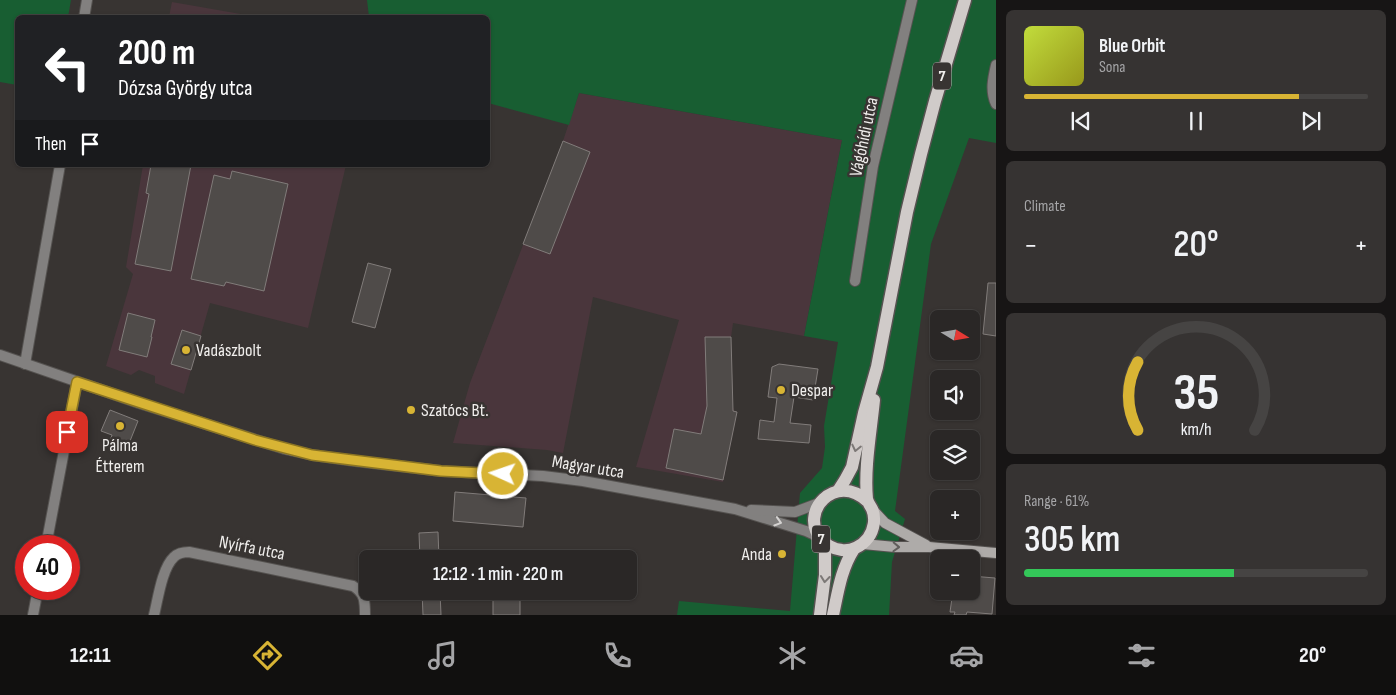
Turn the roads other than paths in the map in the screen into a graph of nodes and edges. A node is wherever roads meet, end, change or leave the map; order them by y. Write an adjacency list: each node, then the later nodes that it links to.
1 (87, 0): 4 (street)
2 (912, 0): 8 (street, Vágóhídi utca)
3 (965, 0): 11 (main road, 7)
4 (84, 15)
5 (996, 65): 6 (street)
6 (996, 104)
7 (60, 167): 10 (street)
8 (854, 282)
9 (0, 355): 10 (street, Magyar utca)
10 (25, 364): 12 (street, Magyar utca)
11 (877, 367): 13 (main road, 7, one-way to 13); 15 (main road, 7)
12 (77, 382): 16 (street, Magyar utca); 17 (street)
13 (838, 491): 14 (main road, 7); 15 (main road)
14 (819, 504): 16 (street, Magyar utca); 18 (main road, 7)
15 (870, 505): 19 (main road, 7); 20 (main road)
16 (735, 509): 18 (street, Magyar utca, one-way to 18)
17 (48, 535)
18 (822, 540): 19 (main road, 7); 26 (main road, 7, one-way to 26)
19 (858, 547): 20 (main road, one-way to 20); 27 (main road, 7)
20 (929, 547): 21 (main road)
21 (996, 553)
22 (36, 600): 23 (street)
23 (33, 615)
24 (154, 615): 25 (street, Nyírfa utca)
25 (365, 615)
26 (820, 615)
27 (832, 615)

